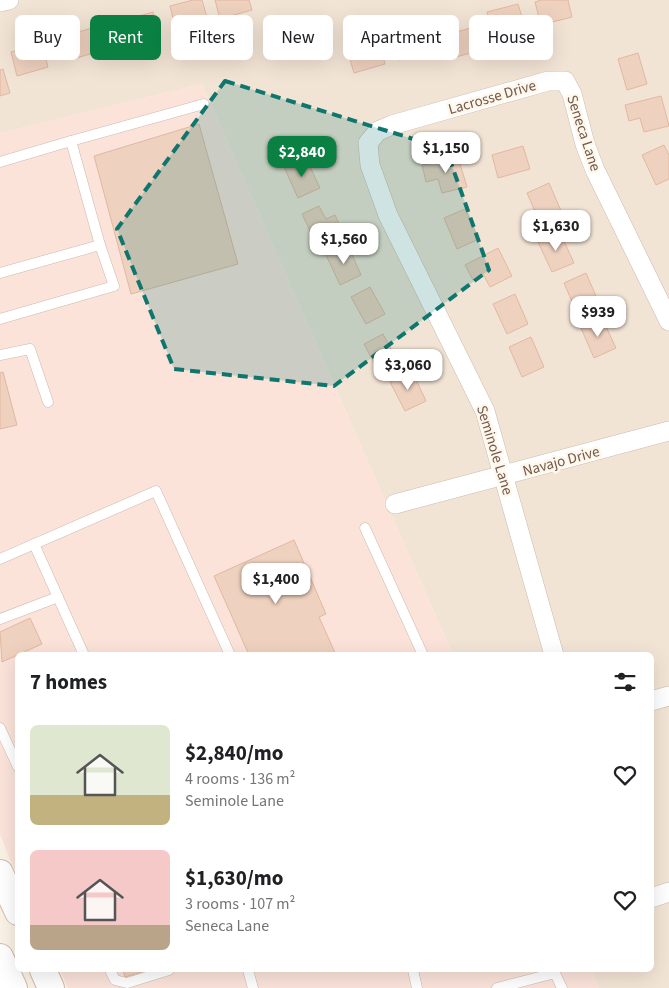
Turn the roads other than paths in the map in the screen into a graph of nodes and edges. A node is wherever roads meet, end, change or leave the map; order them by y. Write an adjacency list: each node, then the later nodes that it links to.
1 (9, 0): 2 (street)
2 (0, 2)
3 (565, 80): 6 (street, Lacrosse Drive); 11 (street, Seneca Lane)
4 (204, 104): 5 (lane)
5 (71, 141): 7 (lane); 8 (lane)
6 (368, 143): 15 (street, Seminole Lane)
7 (0, 162)
8 (100, 245): 9 (lane); 10 (lane)
9 (0, 274)
10 (0, 319)
11 (669, 321)
12 (0, 355): 13 (lane)
13 (48, 402)
14 (669, 431): 15 (street, Navajo Drive)
15 (504, 476): 16 (street, Navajo Drive); 25 (street, Seminole Lane)
16 (396, 504)
17 (365, 528): 24 (lane)
18 (34, 544): 19 (lane); 20 (lane); 23 (lane)
19 (0, 559)
20 (58, 597): 21 (lane); 22 (lane)
21 (0, 619)
22 (83, 652)
23 (229, 652)
24 (422, 652)
25 (553, 652)
26 (669, 696): 27 (street)
27 (654, 700)
28 (0, 728): 29 (lane)
29 (15, 759)
30 (0, 873): 33 (main road)
31 (669, 892): 32 (street)
32 (654, 897)
33 (15, 904)
34 (0, 957): 41 (main road)
35 (44, 972): 42 (main road)
36 (111, 972): 37 (lane)
37 (163, 972)
38 (249, 972): 43 (lane)
39 (413, 972): 44 (lane)
40 (555, 972): 45 (lane); 46 (lane)
41 (14, 988)
42 (51, 988)
43 (253, 988)
44 (417, 988)
45 (496, 988)
46 (562, 988)

